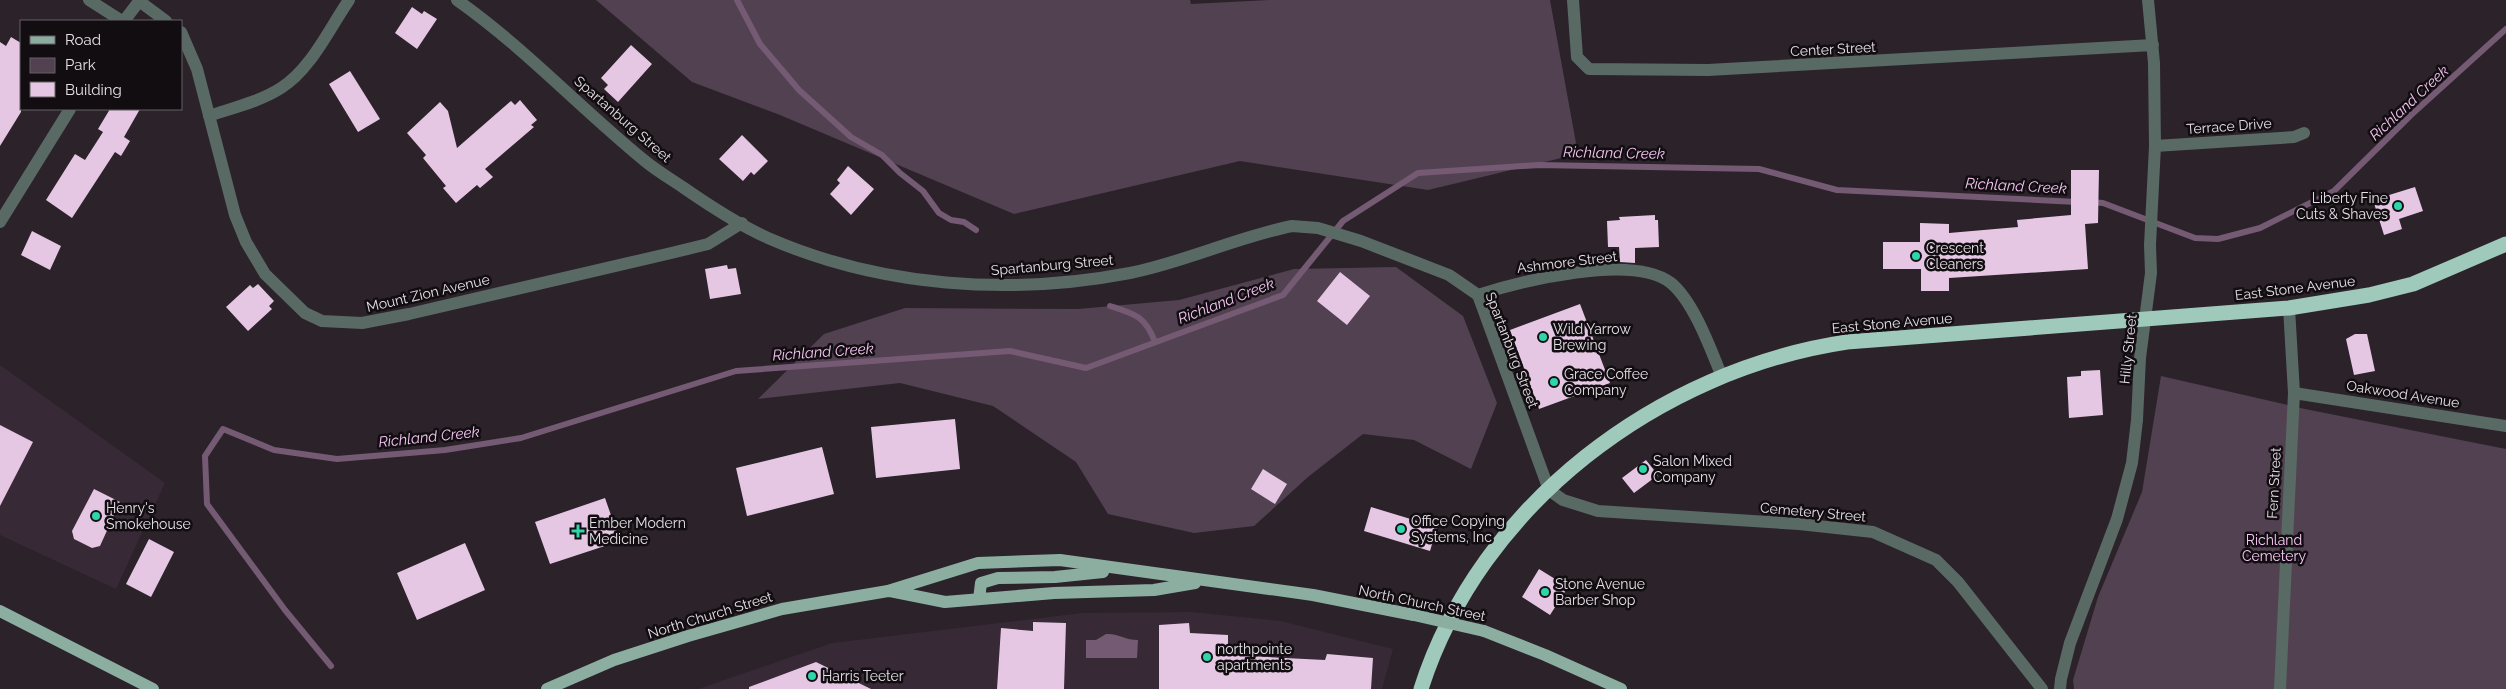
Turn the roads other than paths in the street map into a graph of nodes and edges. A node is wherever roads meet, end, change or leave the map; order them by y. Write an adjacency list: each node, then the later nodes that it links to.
1 (89, 0): 7 (street)
2 (349, 0): 13 (street)
3 (458, 0): 17 (street, Spartanburg Street)
4 (1573, 0): 11 (street, Center Street)
5 (2148, 0): 11 (street, Hilly Street)
6 (139, 1): 8 (street); 9 (street)
7 (121, 20)
8 (124, 20)
9 (165, 20)
10 (182, 34): 13 (street, Mount Zion Avenue)
11 (2152, 45): 15 (street, Hilly Street)
12 (69, 110): 16 (street)
13 (209, 116): 17 (street, Mount Zion Avenue)
14 (2304, 133): 15 (street, Terrace Drive)
15 (2155, 146): 21 (street, Hilly Street)
16 (0, 222)
17 (742, 223): 19 (street, Spartanburg Street)
18 (2506, 244): 20 (highway, East Stone Avenue)
19 (1478, 295): 22 (street, Ashmore Street); 25 (street, Spartanburg Street)
20 (2289, 308): 21 (highway, East Stone Avenue); 23 (street, Fern Street)
21 (2147, 317): 22 (highway, East Stone Avenue); 36 (street, Hilly Street)
22 (1722, 377): 25 (highway, East Stone Avenue)
23 (2294, 393): 24 (street, Oakwood Avenue); 37 (street, Fern Street)
24 (2506, 426)
25 (1549, 490): 33 (highway, East Stone Avenue); 35 (street, Cemetery Street)
26 (1123, 570): 27 (main road, North Church Street); 28 (main road, North Church Street); 29 (main road)
27 (1208, 581): 29 (main road, North Church Street); 34 (main road, North Church Street, bridge)
28 (888, 590): 29 (main road, North Church Street); 32 (main road, North Church Street)
29 (979, 599)
30 (0, 611): 31 (main road)
31 (153, 689)
32 (547, 689)
33 (1421, 689)
34 (1621, 689)
35 (2042, 689)
36 (2060, 689)
37 (2280, 689)

